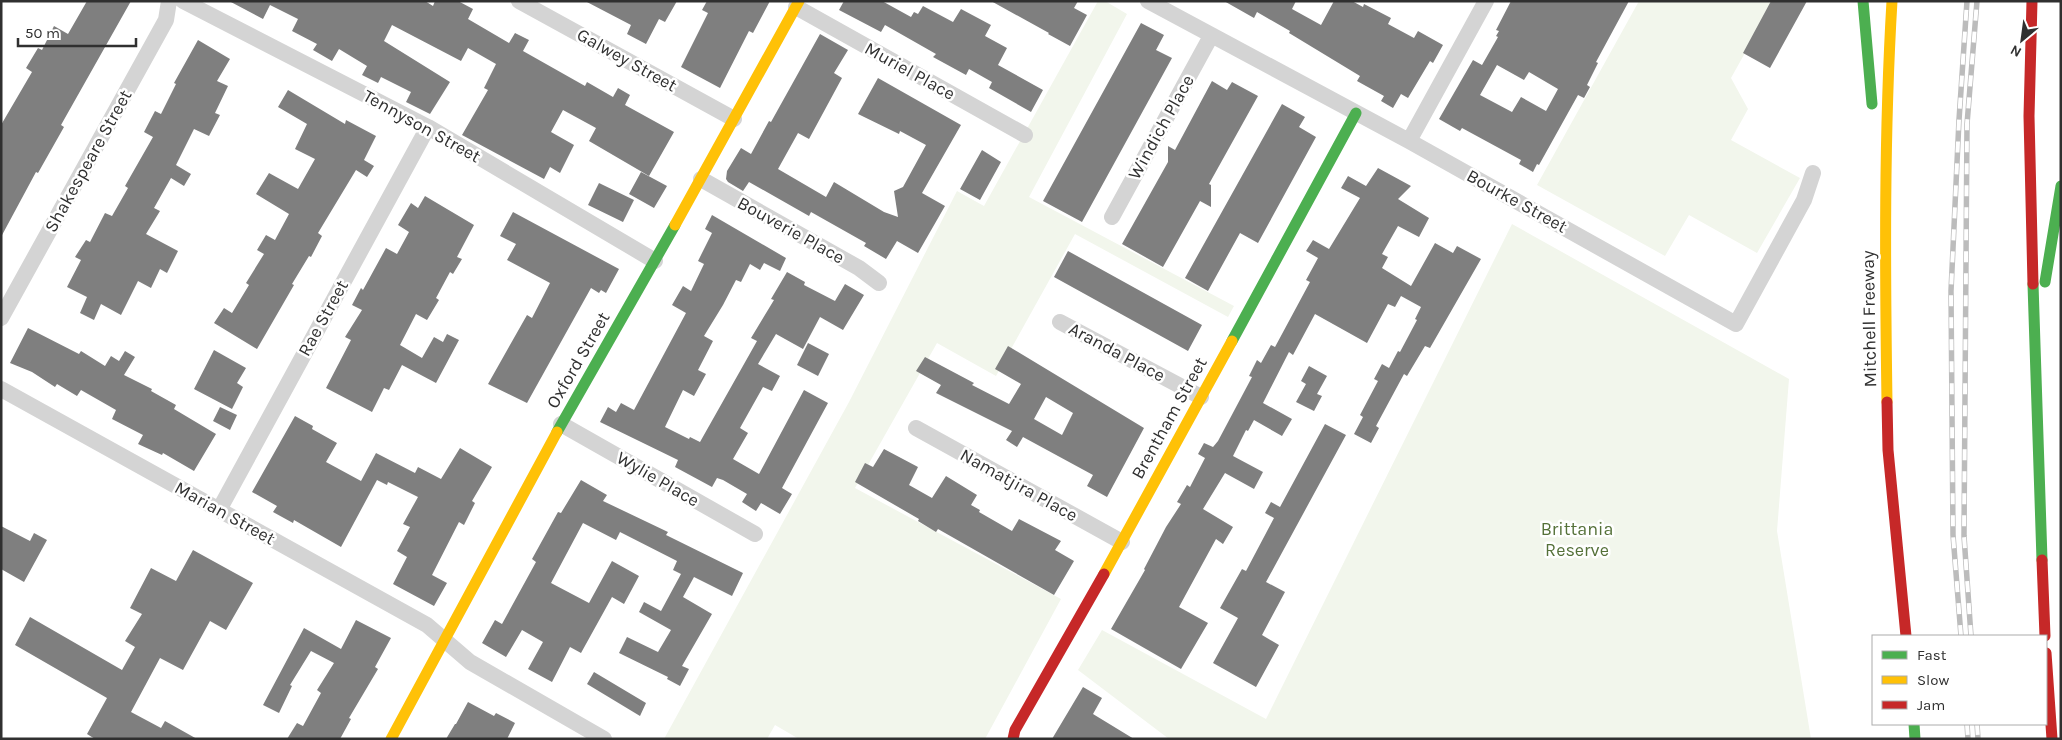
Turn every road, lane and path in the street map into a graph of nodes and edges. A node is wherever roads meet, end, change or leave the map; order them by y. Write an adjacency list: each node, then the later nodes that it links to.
1 (169, 1): 25 (street, Shakespeare Street)
2 (183, 1): 14 (street, Tennyson Street)
3 (519, 1): 13 (street, Galwey Street)
4 (1148, 1): 10 (street, Bourke Street)
5 (1486, 1): 17 (street)
6 (1863, 1): 12 (main road)
7 (1892, 1): 22 (main road, Mitchell Freeway)
8 (2032, 1): 27 (main road)
9 (798, 4): 13 (main road, Oxford Street); 15 (street, Muriel Place)
10 (1211, 36): 11 (street, Bourke Street); 21 (street, Windich Place)
11 (1356, 113): 17 (street, Bourke Street); 29 (main road, Brentham Street)
12 (1873, 118)
13 (734, 119): 19 (main road, Oxford Street)
14 (428, 127): 23 (street, Tennyson Street); 32 (street, Rae Street)
15 (1025, 134)
16 (1875, 138): 22 (main road)
17 (1409, 141): 18 (street, Bourke Street)
18 (1813, 173)
19 (701, 179): 23 (main road, Oxford Street); 24 (street, Bouverie Place)
20 (2061, 186): 27 (main road)
21 (1112, 217)
22 (1885, 255): 35 (main road, Mitchell Freeway)
23 (655, 261): 30 (main road, Oxford Street)
24 (879, 284)
25 (1, 318)
26 (1060, 322): 29 (street, Aranda Place)
27 (2034, 350): 36 (main road)
28 (1, 389): 32 (street, Marian Street)
29 (1201, 396): 34 (main road, Brentham Street)
30 (561, 424): 33 (street, Wylie Place); 37 (main road, Oxford Street)
31 (916, 428): 34 (street, Namatjira Place)
32 (219, 510): 37 (street, Marian Street)
33 (755, 534)
34 (1122, 542): 42 (main road, Brentham Street)
35 (1906, 635)
36 (2045, 635)
37 (446, 641): 40 (main road, Oxford Street); 41 (street, Marian Street)
38 (2047, 667): 44 (main road)
39 (1914, 725): 43 (main road)
40 (391, 739)
41 (604, 739)
42 (1013, 739)
43 (1915, 739)
44 (2052, 739)

